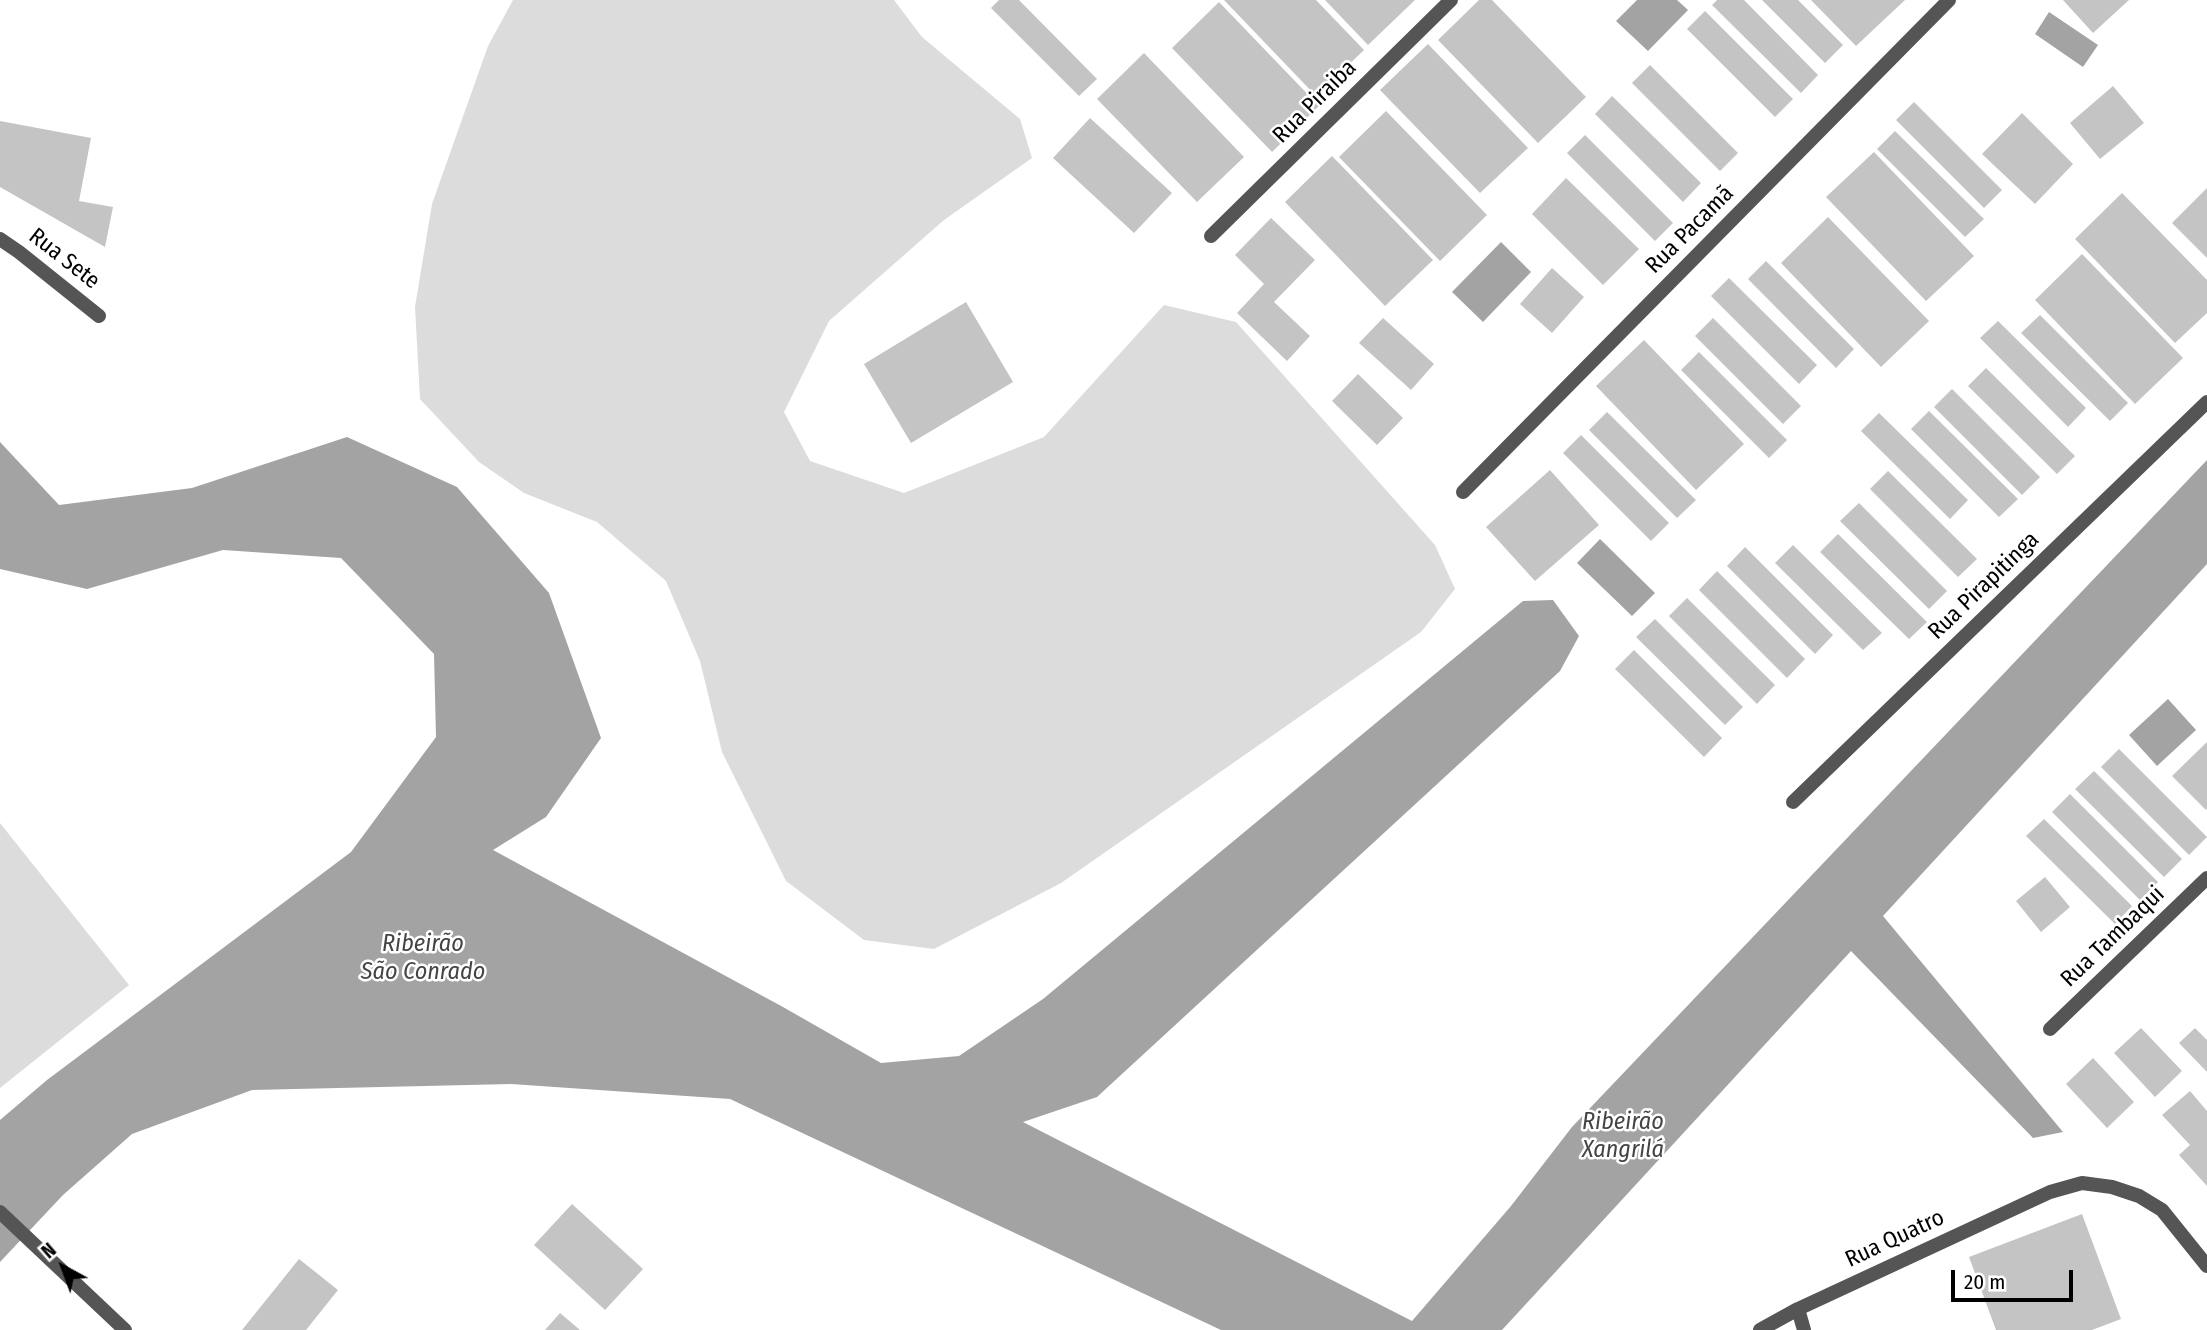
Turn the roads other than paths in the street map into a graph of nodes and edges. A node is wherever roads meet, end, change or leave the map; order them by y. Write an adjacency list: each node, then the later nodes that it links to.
1 (1451, 0): 3 (street, Rua Piraiba)
2 (1949, 0): 7 (street, Rua Pacamã)
3 (1211, 236)
4 (0, 239): 5 (street, Rua Sete)
5 (99, 316)
6 (2207, 402): 8 (street, Rua Pirapitinga)
7 (1463, 492)
8 (1793, 802)
9 (2207, 878): 10 (street, Rua Tambaqui)
10 (2050, 1029)
11 (0, 1212): 14 (street)
12 (2207, 1266): 13 (street, Rua Quatro)
13 (1798, 1309): 15 (street, Rua Quatro); 16 (street)
14 (125, 1330)
15 (1760, 1330)
16 (1804, 1330)

